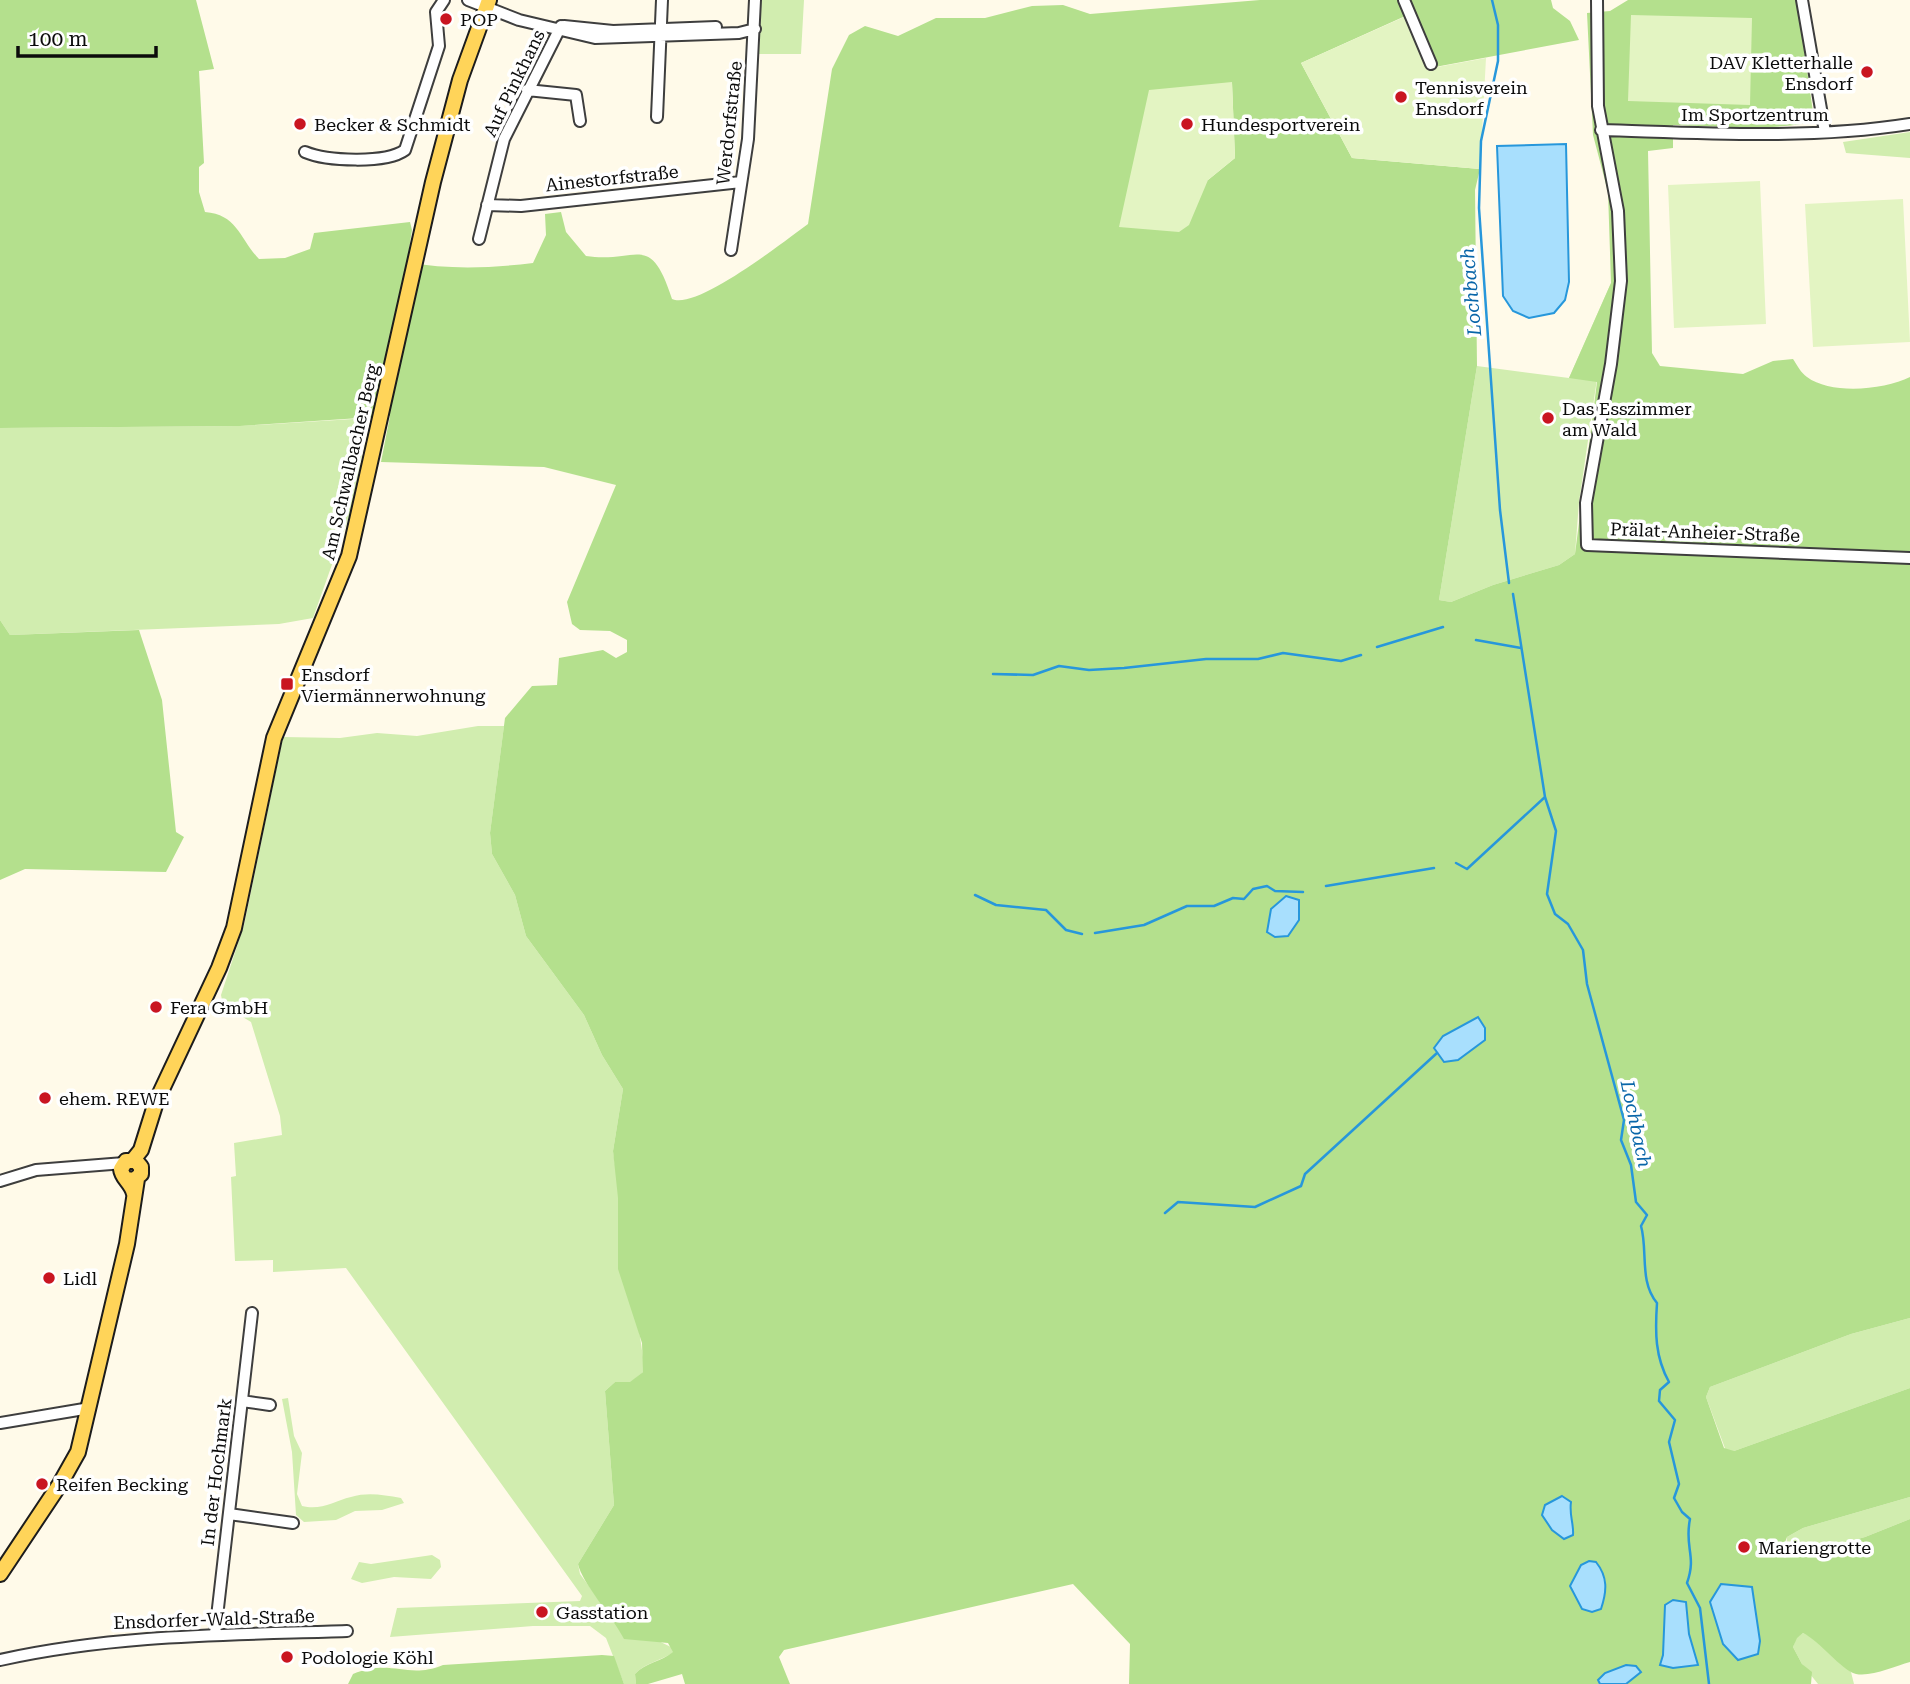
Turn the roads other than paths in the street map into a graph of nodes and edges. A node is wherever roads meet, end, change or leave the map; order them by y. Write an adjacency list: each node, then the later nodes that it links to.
1 (444, 0): 19 (street)
2 (468, 0): 8 (street)
3 (662, 0): 11 (street)
4 (755, 0): 10 (street, Werdorfstraße)
5 (1404, 0): 12 (street)
6 (1597, 0): 17 (street, Prälat-Anheier-Straße)
7 (1802, 0): 18 (street)
8 (488, 4): 9 (street); 25 (main road, Am Schwalbacher Berg)
9 (560, 28): 11 (street); 13 (street, Auf Pinkhans)
10 (755, 29): 11 (street); 20 (street, Werdorfstraße)
11 (661, 33): 14 (street)
12 (1431, 64)
13 (527, 90): 15 (street); 21 (street, Auf Pinkhans)
14 (657, 117)
15 (580, 121)
16 (1910, 124): 18 (street, Im Sportzentrum)
17 (1601, 130): 18 (street, Im Sportzentrum); 24 (street, Prälat-Anheier-Straße)
18 (1825, 132)
19 (305, 152)
20 (741, 182): 21 (street, Ainestorfstraße); 23 (street, Werdorfstraße)
21 (487, 205): 22 (street, Auf Pinkhans)
22 (479, 239)
23 (730, 250)
24 (1910, 558)
25 (130, 1170): 26 (street); 30 (main road)
26 (0, 1181)
27 (252, 1313): 28 (street, In der Hochmark)
28 (242, 1401): 29 (street); 32 (street, In der Hochmark)
29 (270, 1405)
30 (90, 1408): 31 (street); 34 (main road)
31 (0, 1423)
32 (229, 1514): 33 (street); 36 (street, In der Hochmark)
33 (293, 1522)
34 (0, 1574)
35 (347, 1631): 36 (street, Ensdorfer-Wald-Straße)
36 (215, 1634): 37 (street, Ensdorfer-Wald-Straße)
37 (0, 1660)

